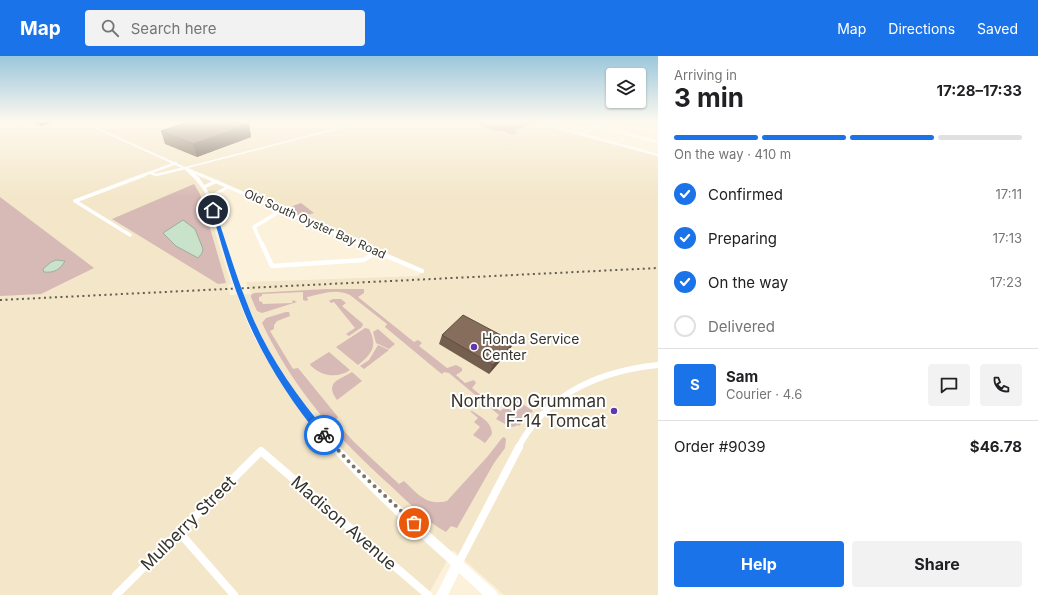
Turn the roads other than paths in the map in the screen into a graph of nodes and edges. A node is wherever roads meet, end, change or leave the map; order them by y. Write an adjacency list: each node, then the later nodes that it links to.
1 (138, 147): 5 (main road)
2 (267, 147): 6 (main road)
3 (632, 147): 4 (street)
4 (658, 154)
5 (176, 164): 6 (main road); 7 (street)
6 (186, 168): 7 (street); 8 (street, Old South Oyster Bay Road); 10 (main road)
7 (151, 173): 13 (street)
8 (217, 181): 9 (street, Old South Oyster Bay Road); 10 (main road)
9 (229, 186): 11 (main road); 12 (street, Old South Oyster Bay Road)
10 (204, 187): 11 (main road)
11 (209, 197): 19 (main road)
12 (282, 210): 14 (street, Old South Oyster Bay Road); 14 (street)
13 (130, 235)
14 (377, 252): 15 (street, Old South Oyster Bay Road)
15 (422, 271)
16 (658, 365): 19 (street)
17 (261, 451): 18 (street, Mulberry Street); 22 (street, Madison Avenue)
18 (179, 532): 20 (street, Mulberry Street); 21 (street)
19 (458, 564): 23 (main road); 24 (main road)
20 (116, 595)
21 (234, 595)
22 (428, 595)
23 (442, 595)
24 (492, 595)

